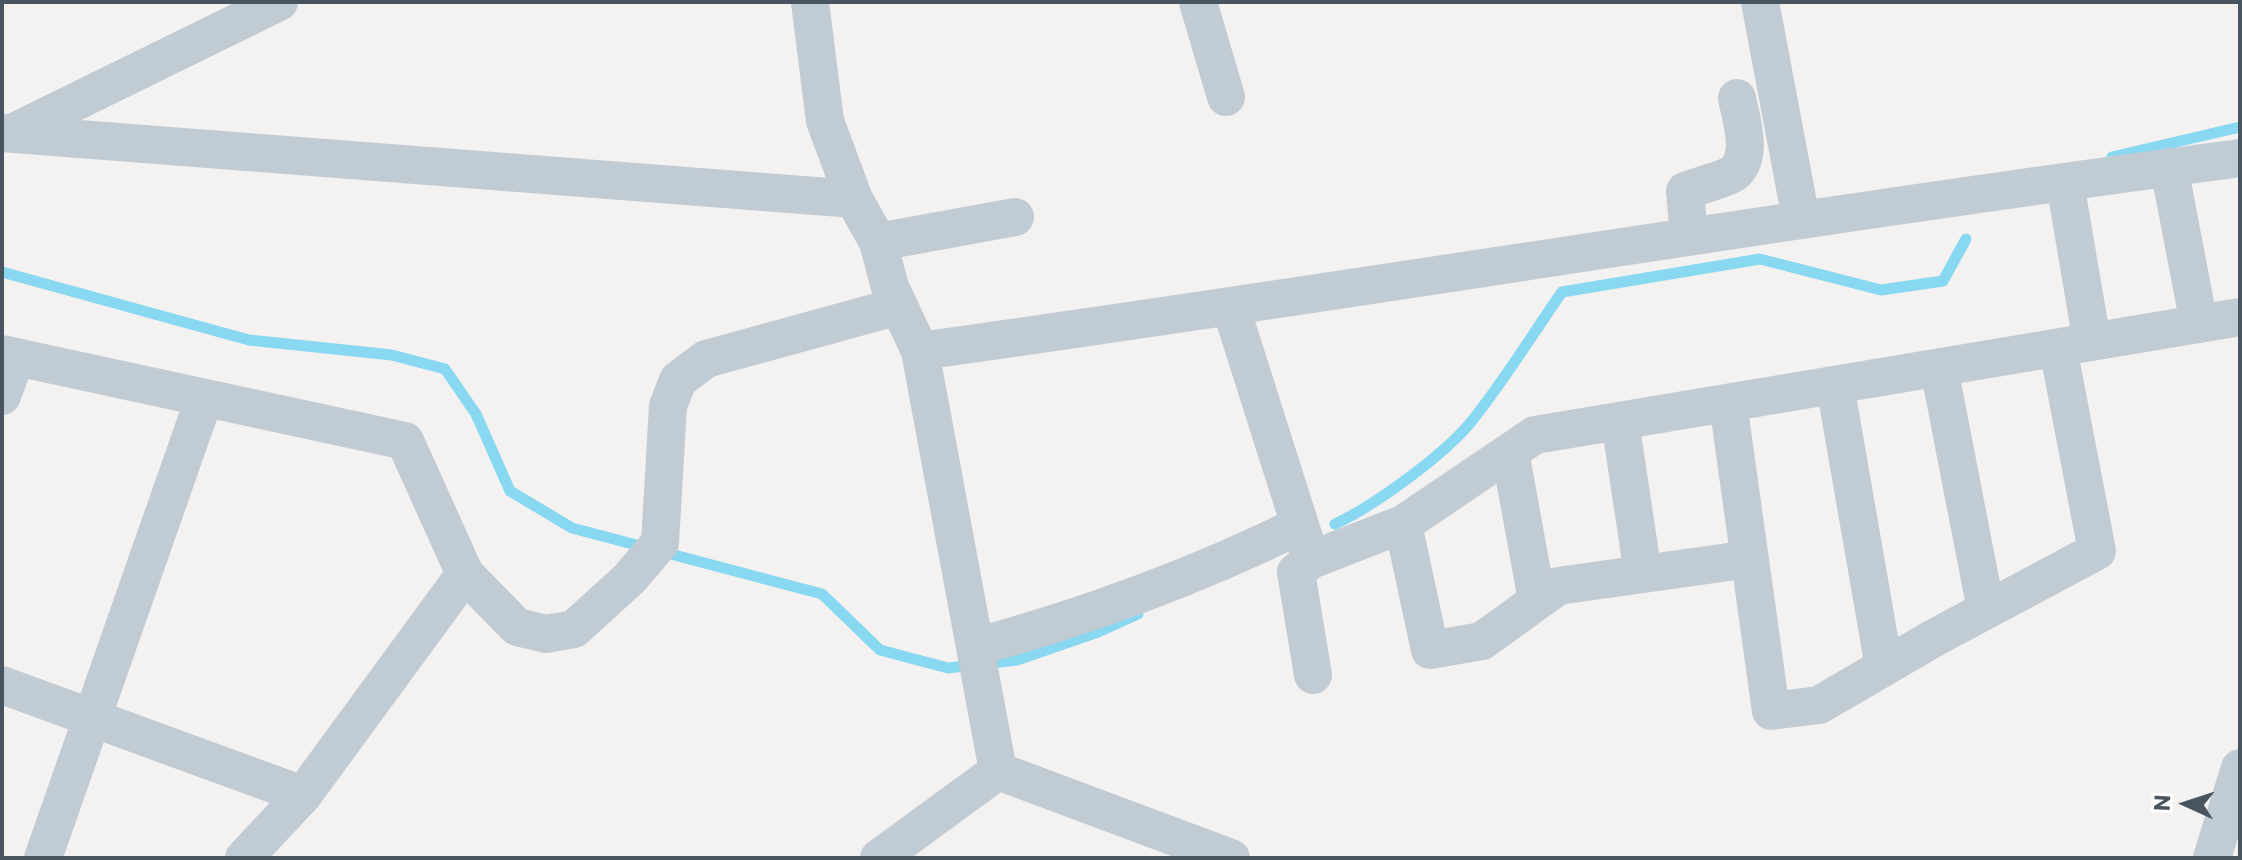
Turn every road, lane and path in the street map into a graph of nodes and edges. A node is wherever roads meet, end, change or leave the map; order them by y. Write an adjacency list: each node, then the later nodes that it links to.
1 (279, 2): 7 (street)
2 (810, 2): 11 (street)
3 (1198, 2): 5 (street)
4 (1760, 2): 13 (street)
5 (1226, 97)
6 (1737, 98): 14 (street)
7 (6, 134): 11 (street)
8 (2240, 158): 9 (street)
9 (2169, 167): 10 (street); 19 (street)
10 (2065, 183): 13 (street); 20 (street)
11 (854, 199): 15 (street)
12 (1015, 217): 15 (street)
13 (1801, 219): 14 (street)
14 (1689, 237): 17 (street)
15 (878, 242): 16 (street)
16 (899, 306): 21 (street); 34 (street)
17 (1231, 308): 21 (street); 31 (street)
18 (2240, 317): 19 (street)
19 (2199, 324): 20 (street)
20 (2075, 345): 23 (street); 37 (street)
21 (920, 351): 38 (street)
22 (9, 355): 25 (street); 26 (street)
23 (1939, 368): 24 (street); 37 (street)
24 (1835, 385): 27 (street); 39 (street)
25 (2, 396)
26 (204, 399): 34 (street); 42 (street)
27 (1728, 403): 28 (street); 32 (street)
28 (1620, 421): 29 (street); 35 (street)
29 (1510, 452): 30 (street); 36 (street)
30 (1403, 524): 33 (street); 36 (street)
31 (1300, 525): 33 (street); 38 (street)
32 (1750, 559): 35 (street); 39 (street)
33 (1311, 560): 40 (street)
34 (465, 574): 45 (street)
35 (1643, 574): 36 (street)
36 (1537, 600)
37 (1986, 610): 39 (street)
38 (975, 647): 44 (street)
39 (1884, 667)
40 (1313, 675)
41 (2, 685): 42 (street)
42 (93, 718): 45 (street); 46 (street)
43 (2240, 768): 50 (street)
44 (998, 771): 48 (street); 49 (street)
45 (303, 795): 47 (street)
46 (43, 858)
47 (244, 858)
48 (879, 858)
49 (1231, 858)
50 (2212, 858)

